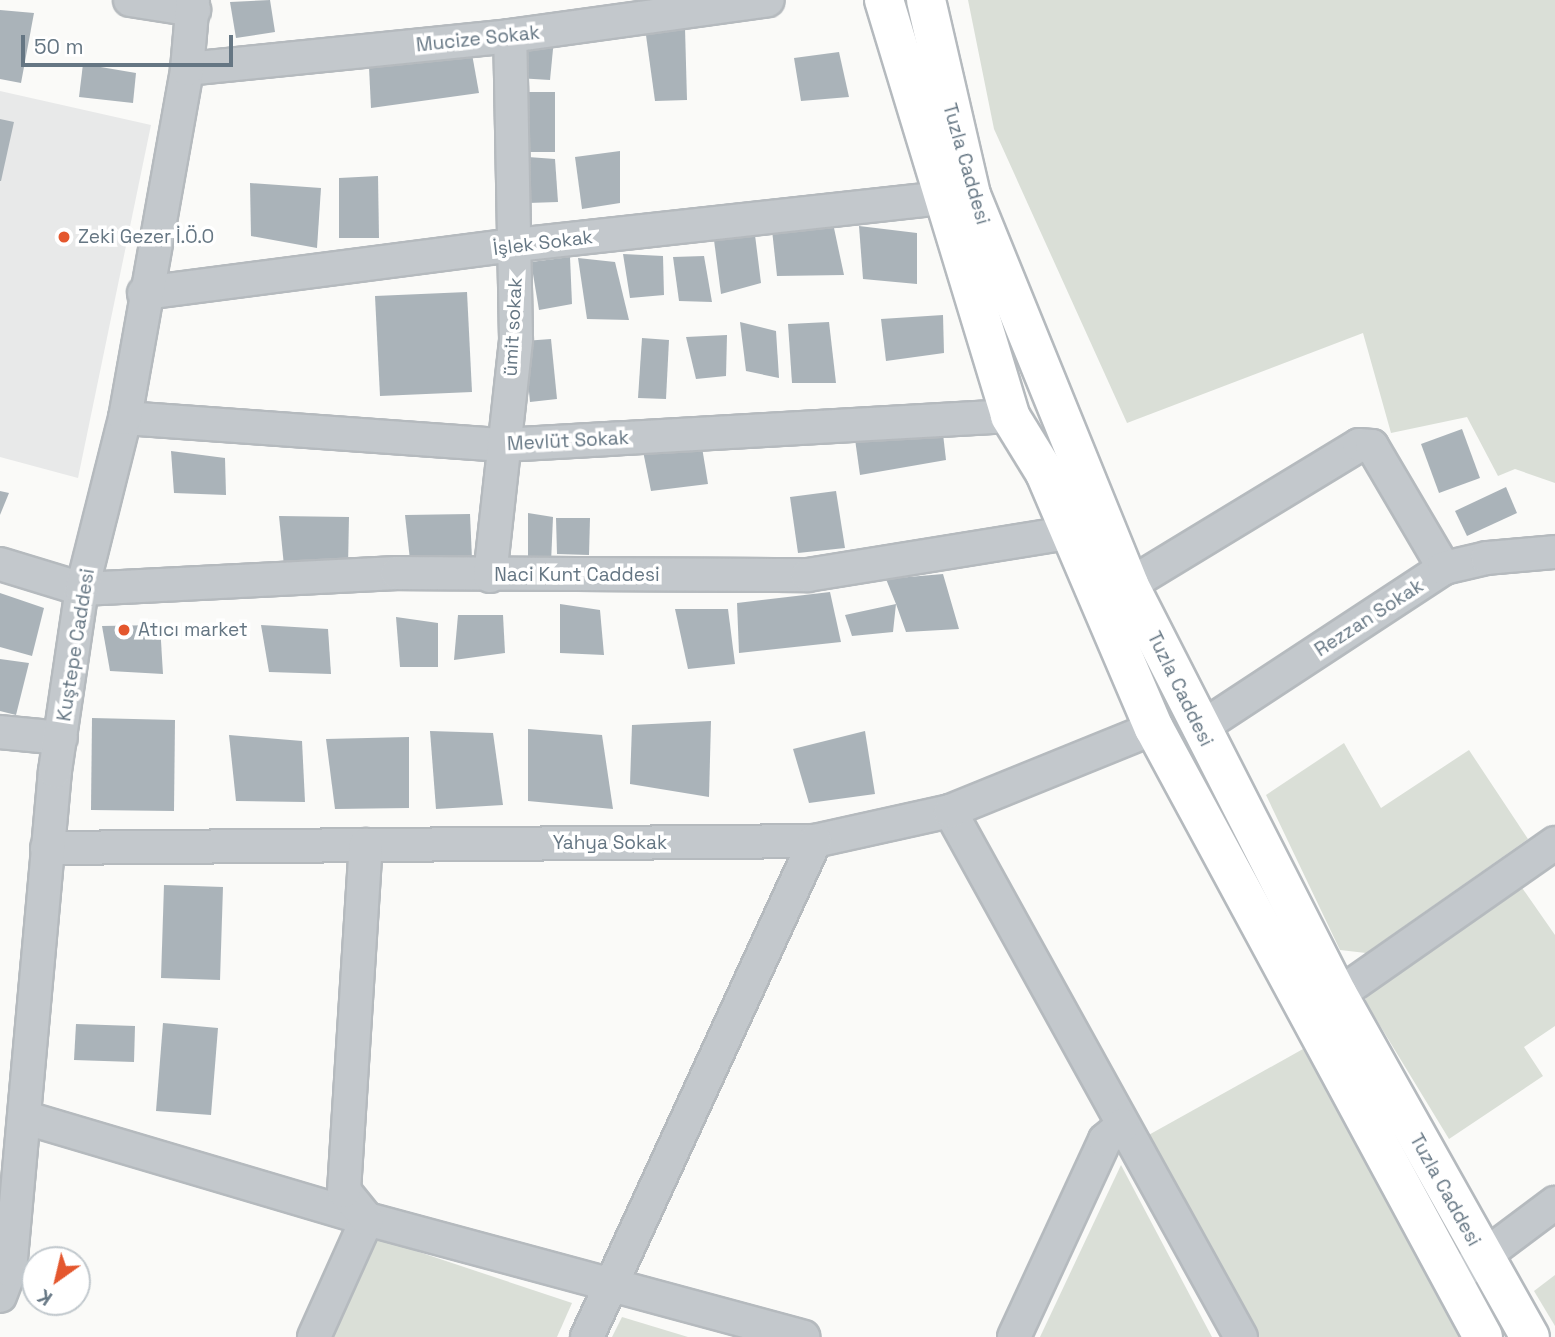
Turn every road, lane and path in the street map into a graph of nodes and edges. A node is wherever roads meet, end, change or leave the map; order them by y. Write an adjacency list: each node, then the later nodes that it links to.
1 (130, 0): 5 (street)
2 (768, 0): 6 (street, Mucize Sokak)
3 (884, 0): 8 (main road, Tuzla Caddesi)
4 (926, 0): 19 (main road, Tuzla Caddesi)
5 (194, 5): 7 (street, Kuştepe Caddesi)
6 (510, 36): 7 (street, Mucize Sokak); 9 (street, ümit sokak)
7 (187, 69): 10 (street, Kuştepe Caddesi)
8 (943, 198): 9 (street, İşlek Sokak); 11 (main road, Tuzla Caddesi)
9 (516, 245): 10 (street, İşlek Sokak); 13 (street, ümit sokak)
10 (144, 293): 12 (street, Kuştepe Caddesi)
11 (1010, 416): 13 (street, Mevlüt Sokak); 14 (main road, Tuzla Caddesi)
12 (125, 418): 13 (street, Mevlüt Sokak); 20 (street, Kuştepe Caddesi)
13 (503, 445): 18 (street, ümit sokak)
14 (1068, 533): 18 (street, Naci Kunt Caddesi); 21 (main road, Tuzla Caddesi)
15 (1553, 557): 17 (street, Rezzan Sokak)
16 (0, 564): 20 (street, Naci Kunt Caddesi)
17 (1444, 568): 19 (street); 22 (street, Rezzan Sokak)
18 (490, 576): 20 (street, Naci Kunt Caddesi)
19 (1129, 585): 22 (main road, Tuzla Caddesi)
20 (82, 589): 24 (street, Kuştepe Caddesi)
21 (1154, 728): 25 (street, Yahya Sokak); 36 (main road, Tuzla Caddesi)
22 (1199, 729): 30 (main road, Tuzla Caddesi)
23 (0, 732): 24 (street)
24 (61, 738): 29 (street, Kuştepe Caddesi)
25 (950, 811): 26 (street, Yahya Sokak); 32 (street)
26 (815, 841): 28 (street, Yahya Sokak); 37 (street)
27 (1555, 843): 30 (street)
28 (366, 845): 29 (street, Yahya Sokak); 34 (street)
29 (47, 848): 31 (street, Kuştepe Caddesi)
30 (1338, 995): 35 (main road, Tuzla Caddesi)
31 (26, 1118): 34 (street); 38 (street, Kuştepe Caddesi)
32 (1123, 1125): 42 (street); 43 (street)
33 (1555, 1203): 35 (street)
34 (368, 1219): 37 (street); 39 (street)
35 (1481, 1255): 36 (street); 45 (main road, Tuzla Caddesi)
36 (1452, 1280): 44 (main road, Tuzla Caddesi)
37 (611, 1284): 40 (street); 41 (street)
38 (0, 1296)
39 (314, 1337)
40 (587, 1337)
41 (803, 1337)
42 (1014, 1337)
43 (1241, 1337)
44 (1483, 1337)
45 (1530, 1337)

